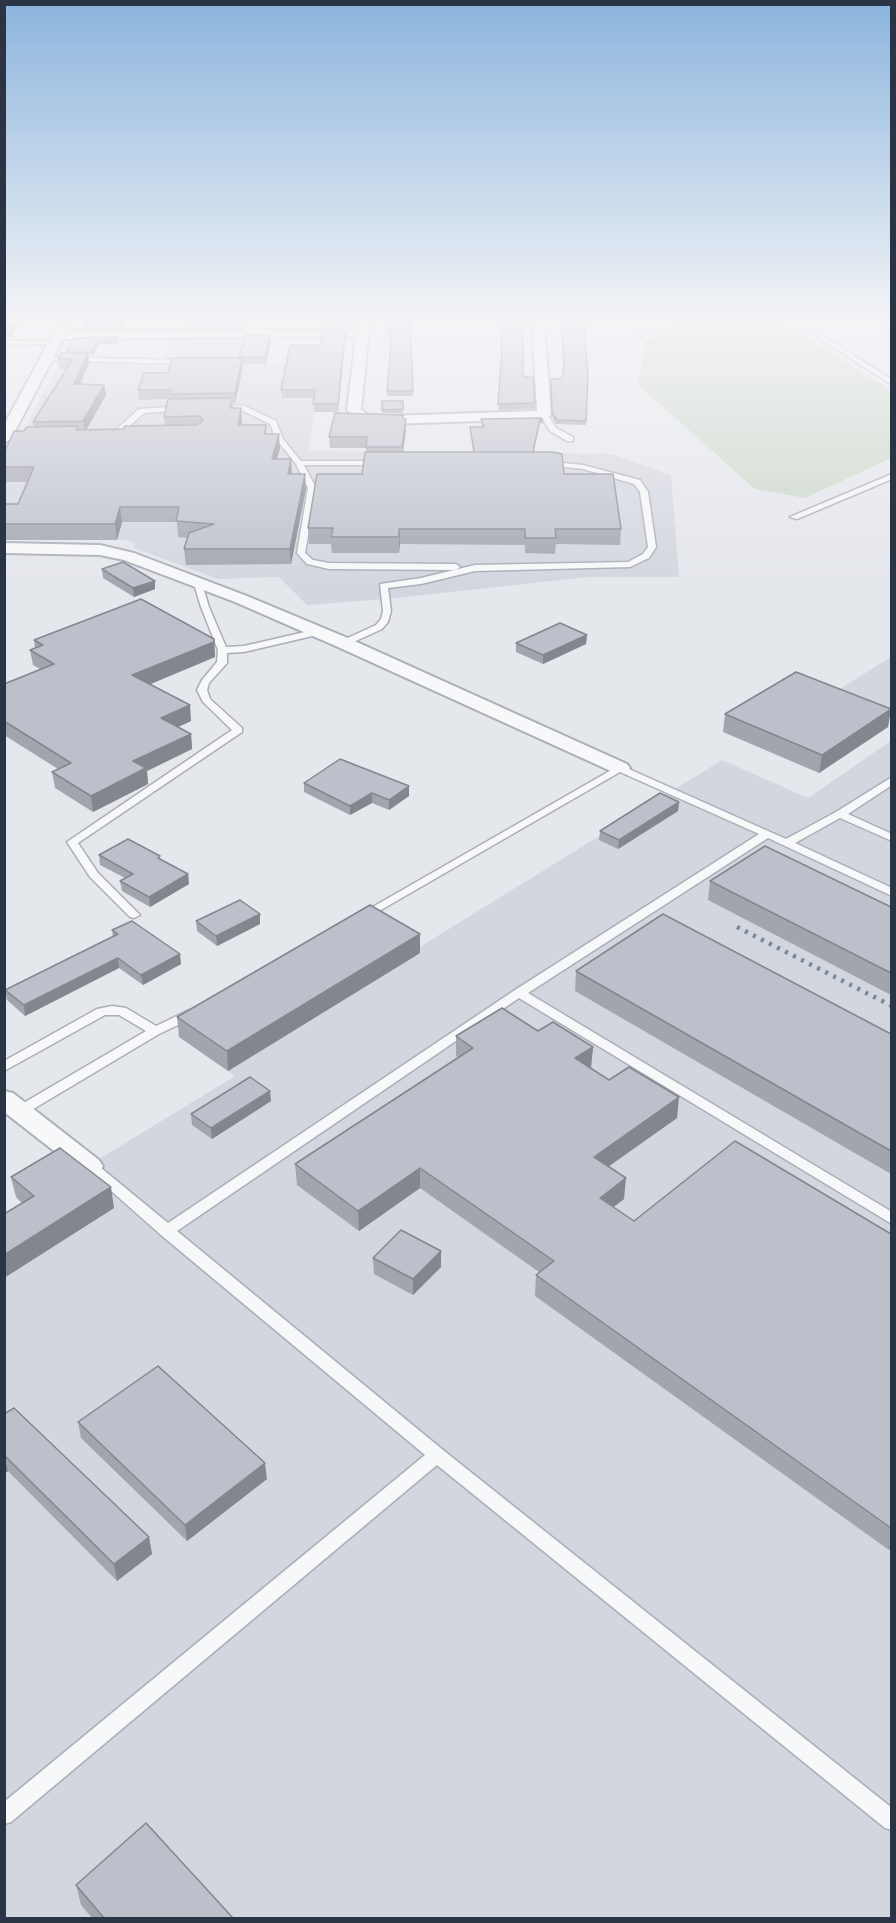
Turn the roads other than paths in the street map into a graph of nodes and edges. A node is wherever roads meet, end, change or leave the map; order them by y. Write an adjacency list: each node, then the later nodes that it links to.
1 (20, 411): 10 (street)
2 (146, 411): 8 (lane)
3 (248, 411): 12 (lane)
4 (355, 411): 6 (street)
5 (544, 411): 6 (street)
6 (544, 415): 11 (lane)
7 (102, 436): 8 (lane)
8 (114, 436): 9 (lane)
9 (124, 436)
10 (7, 437)
11 (570, 439)
12 (299, 463): 13 (lane); 18 (lane)
13 (391, 463)
14 (541, 464): 18 (lane)
15 (891, 476): 16 (lane)
16 (794, 517)
17 (4, 548): 19 (street)
18 (475, 568): 21 (lane)
19 (198, 584): 20 (street); 22 (lane)
20 (318, 632): 21 (street); 22 (lane)
21 (344, 643): 23 (street)
22 (223, 650): 30 (lane)
23 (620, 768): 26 (lane); 31 (lane)
24 (891, 780): 25 (lane)
25 (840, 814): 27 (lane); 28 (lane)
26 (767, 834): 28 (lane); 32 (lane)
27 (891, 838)
28 (786, 843): 29 (lane)
29 (891, 893)
30 (134, 915)
31 (351, 923)
32 (519, 993): 38 (lane); 39 (lane)
33 (207, 1006): 34 (lane)
34 (155, 1031): 35 (lane); 36 (lane)
35 (4, 1067)
36 (12, 1105): 37 (street)
37 (90, 1166): 39 (lane)
38 (891, 1220)
39 (166, 1232): 40 (lane)
40 (437, 1455): 41 (lane); 42 (lane)
41 (4, 1815)
42 (891, 1821)

